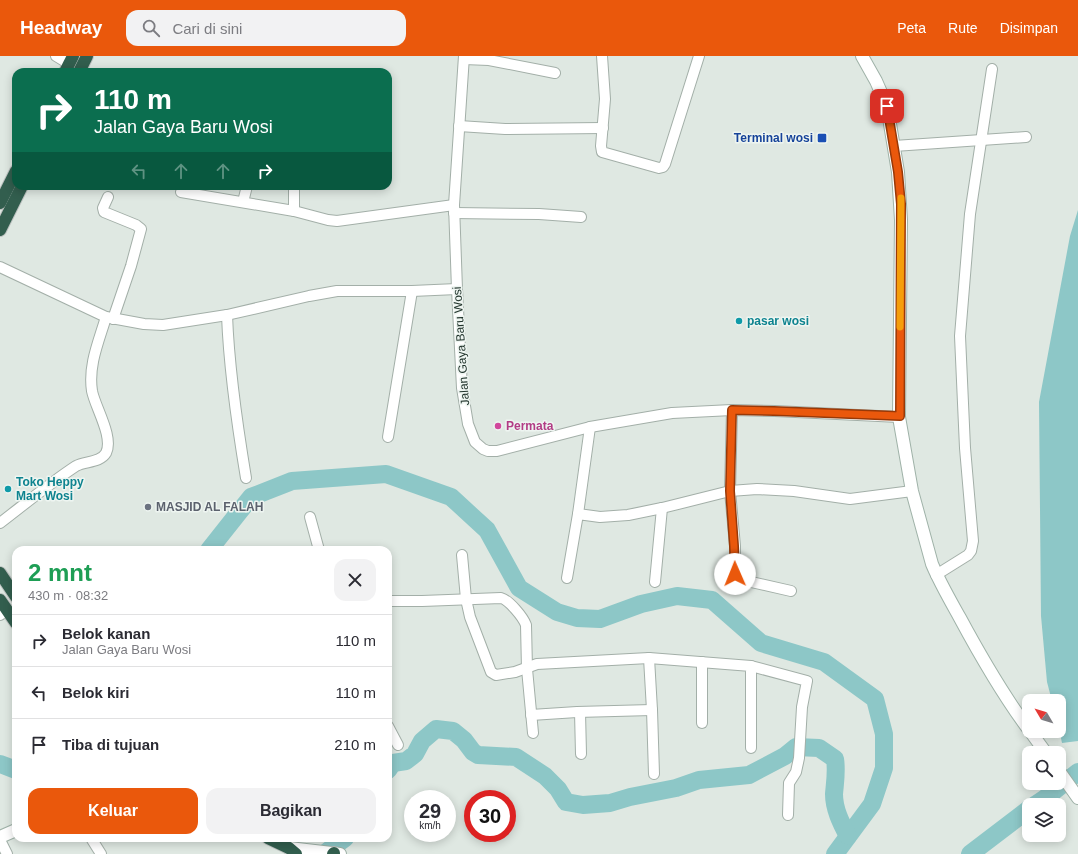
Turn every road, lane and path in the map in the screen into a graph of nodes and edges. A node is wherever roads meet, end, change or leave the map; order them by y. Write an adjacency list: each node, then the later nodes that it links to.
1 (56, 56): 7 (street)
2 (87, 56): 7 (highway)
3 (602, 56): 11 (street)
4 (699, 56): 11 (street)
5 (862, 56): 14 (street)
6 (464, 58): 9 (street); 10 (street, Jalan Gaya Baru Wosi)
7 (75, 68)
8 (992, 69): 13 (street)
9 (555, 73)
10 (459, 126): 11 (street); 23 (street, Jalan Gaya Baru Wosi)
11 (603, 128)
12 (1026, 137): 13 (street)
13 (982, 140): 14 (street); 46 (street)
14 (894, 146): 33 (street)
15 (12, 179): 22 (highway)
16 (20, 190): 26 (highway)
17 (246, 190): 21 (street)
18 (294, 190): 24 (street)
19 (181, 192): 21 (street)
20 (108, 197): 31 (street)
21 (242, 202): 24 (street)
22 (0, 203)
23 (454, 209): 24 (street); 25 (street); 28 (street, Jalan Gaya Baru Wosi)
24 (294, 211)
25 (581, 217)
26 (0, 230)
27 (0, 268): 31 (street)
28 (457, 289): 29 (street); 34 (street, Jalan Gaya Baru Wosi)
29 (412, 292): 30 (street); 35 (street)
30 (227, 315): 31 (street); 36 (street)
31 (110, 318): 42 (street)
32 (732, 410): 33 (street, Jalan Gaya Baru Wosi); 34 (street, Jalan Gaya Baru Wosi); 37 (street)
33 (900, 416): 38 (street)
34 (590, 427): 40 (street)
35 (388, 437)
36 (246, 478)
37 (730, 491): 38 (street); 39 (street); 50 (street)
38 (912, 491): 46 (street)
39 (662, 508): 40 (street); 48 (street)
40 (578, 514): 47 (street)
41 (310, 517): 43 (street)
42 (0, 522)
43 (318, 546)
44 (462, 555): 51 (street)
45 (0, 573): 49 (highway)
46 (936, 575): 62 (street)
47 (567, 578)
48 (655, 582)
49 (12, 591)
50 (791, 591)
51 (466, 599): 52 (street); 58 (street); 58 (street)
52 (392, 601)
53 (2, 609): 54 (highway)
54 (12, 619)
55 (648, 658): 56 (street); 58 (street); 59 (street)
56 (702, 662): 57 (street); 63 (street)
57 (751, 666): 69 (street); 74 (street)
58 (527, 669): 61 (street)
59 (652, 710): 60 (street); 71 (street)
60 (580, 712): 61 (street); 70 (street)
61 (531, 715): 64 (street)
62 (1022, 721)
63 (702, 723)
64 (533, 733)
65 (392, 734): 67 (street)
66 (1034, 738): 68 (street)
67 (398, 745)
68 (1041, 746)
69 (751, 748)
70 (581, 754)
71 (654, 774)
72 (1066, 781): 73 (street)
73 (1078, 798)
74 (788, 815)
75 (12, 832): 76 (street)
76 (0, 838): 80 (street)
77 (94, 842): 81 (street)
78 (276, 842): 79 (highway)
79 (293, 851): 82 (street)
80 (7, 854)
81 (101, 854)
82 (336, 854)

